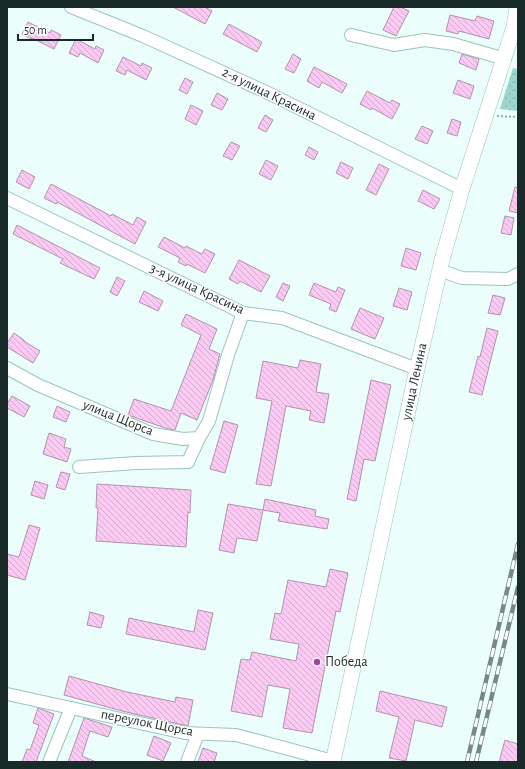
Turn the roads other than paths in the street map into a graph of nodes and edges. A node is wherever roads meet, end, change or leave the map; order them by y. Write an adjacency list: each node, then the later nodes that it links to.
1 (71, 7): 5 (street, 2-я улица Красина)
2 (517, 7): 4 (main road, улица Ленина)
3 (351, 35): 4 (street)
4 (504, 59): 5 (main road, улица Ленина)
5 (462, 189): 7 (main road, улица Ленина)
6 (7, 198): 9 (street, 3-я улица Красина)
7 (440, 270): 8 (street); 11 (main road, улица Ленина)
8 (518, 274)
9 (243, 313): 11 (street, 3-я улица Красина); 12 (street)
10 (7, 368): 12 (street, улица Щорса)
11 (417, 368): 17 (main road, улица Ленина)
12 (199, 438): 13 (street)
13 (78, 467)
14 (7, 694): 15 (street, переулок Щорса)
15 (71, 708): 16 (street, переулок Щорса); 18 (street)
16 (198, 734): 17 (street, переулок Щорса); 19 (street)
17 (333, 761)
18 (49, 762)
19 (187, 762)

